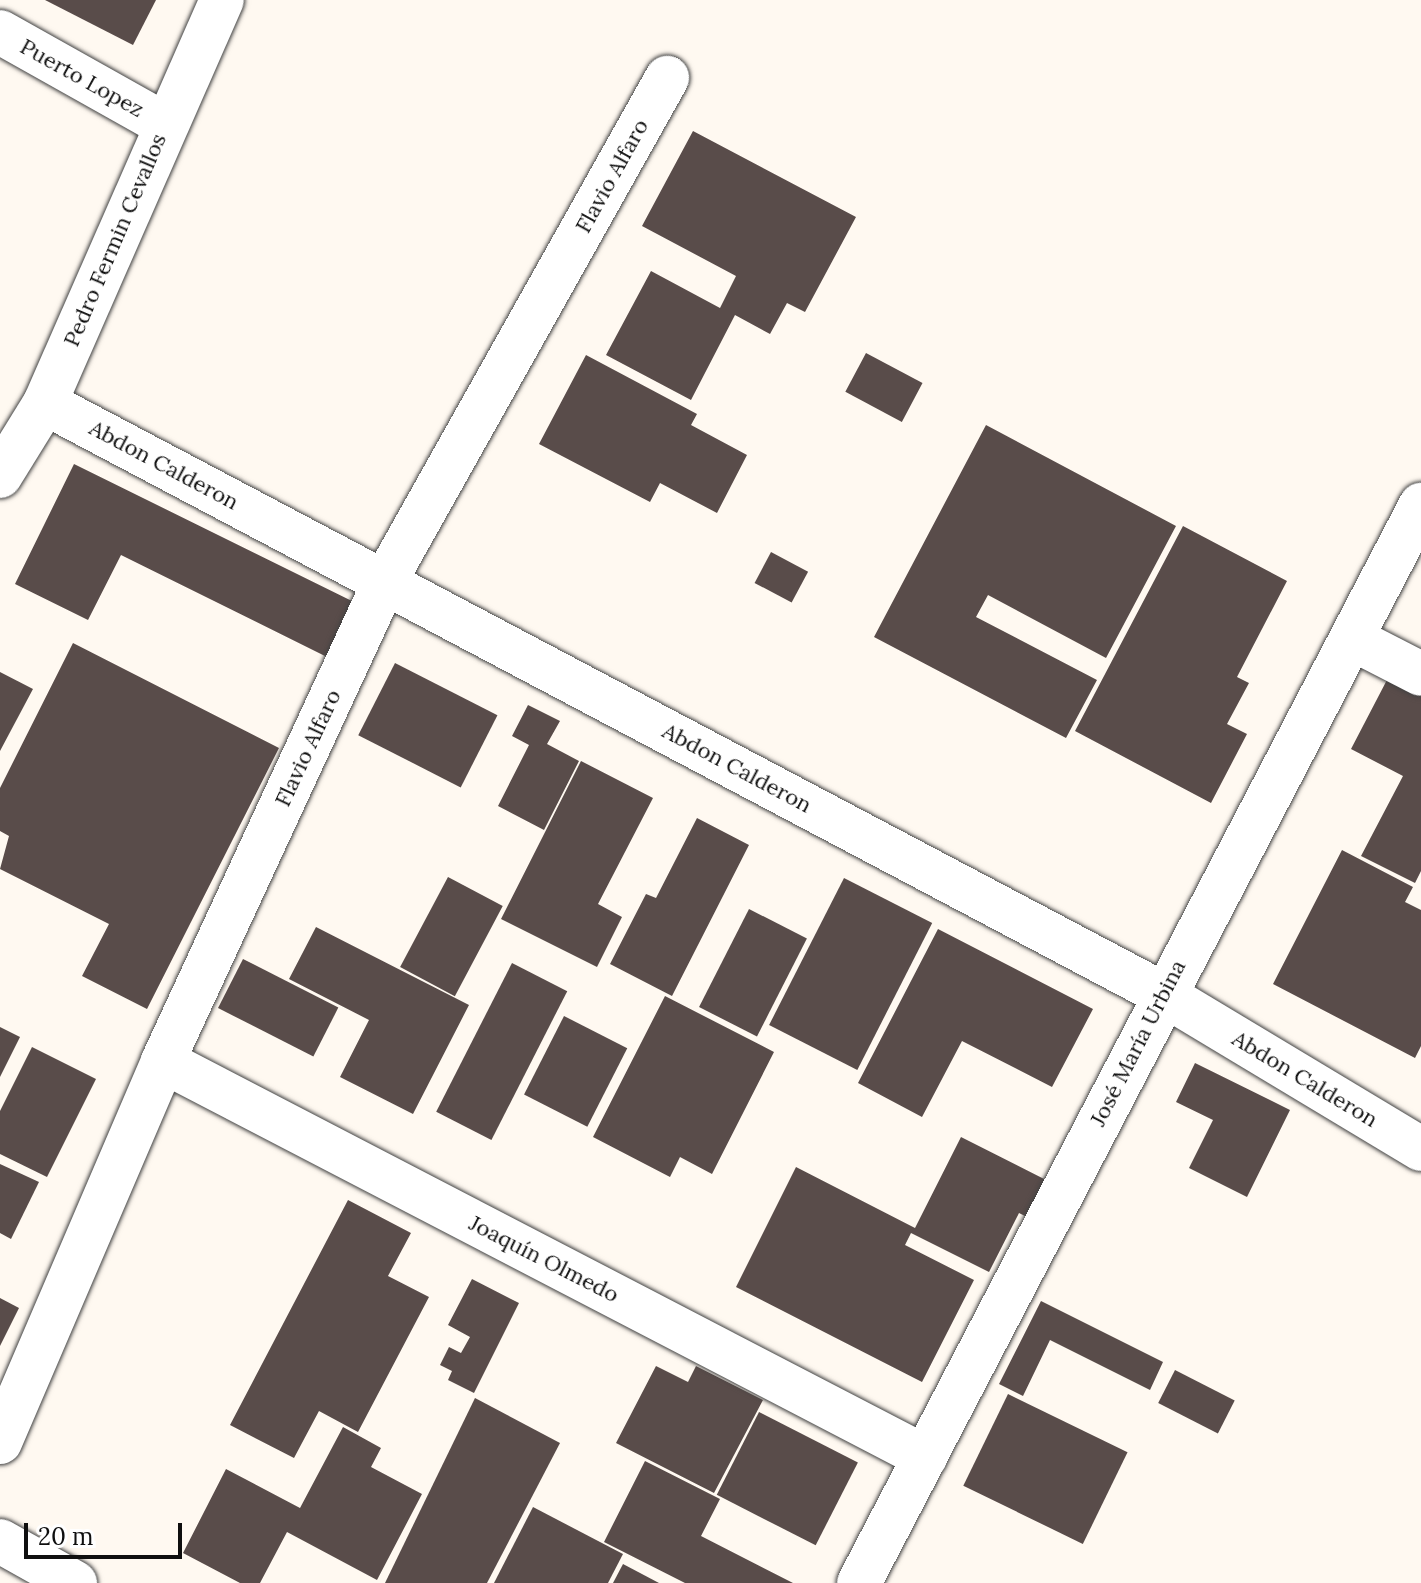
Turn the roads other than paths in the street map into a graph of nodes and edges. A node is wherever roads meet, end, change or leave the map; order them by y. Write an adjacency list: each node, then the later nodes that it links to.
1 (222, 0): 4 (street, Pedro Fermin Cevallos)
2 (0, 32): 4 (street, Puerto Lopez)
3 (667, 78): 8 (street, Flavio Alfaro)
4 (164, 124): 5 (street, Pedro Fermin Cevallos)
5 (45, 403): 6 (street, Pedro Fermin Cevallos); 8 (street, Abdon Calderon)
6 (0, 476)
7 (1421, 505): 9 (street, José María Urbina)
8 (385, 581): 11 (street, Abdon Calderon); 12 (street, Flavio Alfaro)
9 (1353, 639): 10 (street); 11 (street, José María Urbina)
10 (1421, 674)
11 (1163, 994): 13 (street, Abdon Calderon); 15 (street, José María Urbina)
12 (163, 1061): 14 (street, Flavio Alfaro); 15 (street, Joaquín Olmedo)
13 (1421, 1149)
14 (0, 1442)
15 (925, 1457): 18 (street, José María Urbina)
16 (0, 1541): 17 (street)
17 (75, 1583)
18 (859, 1583)

